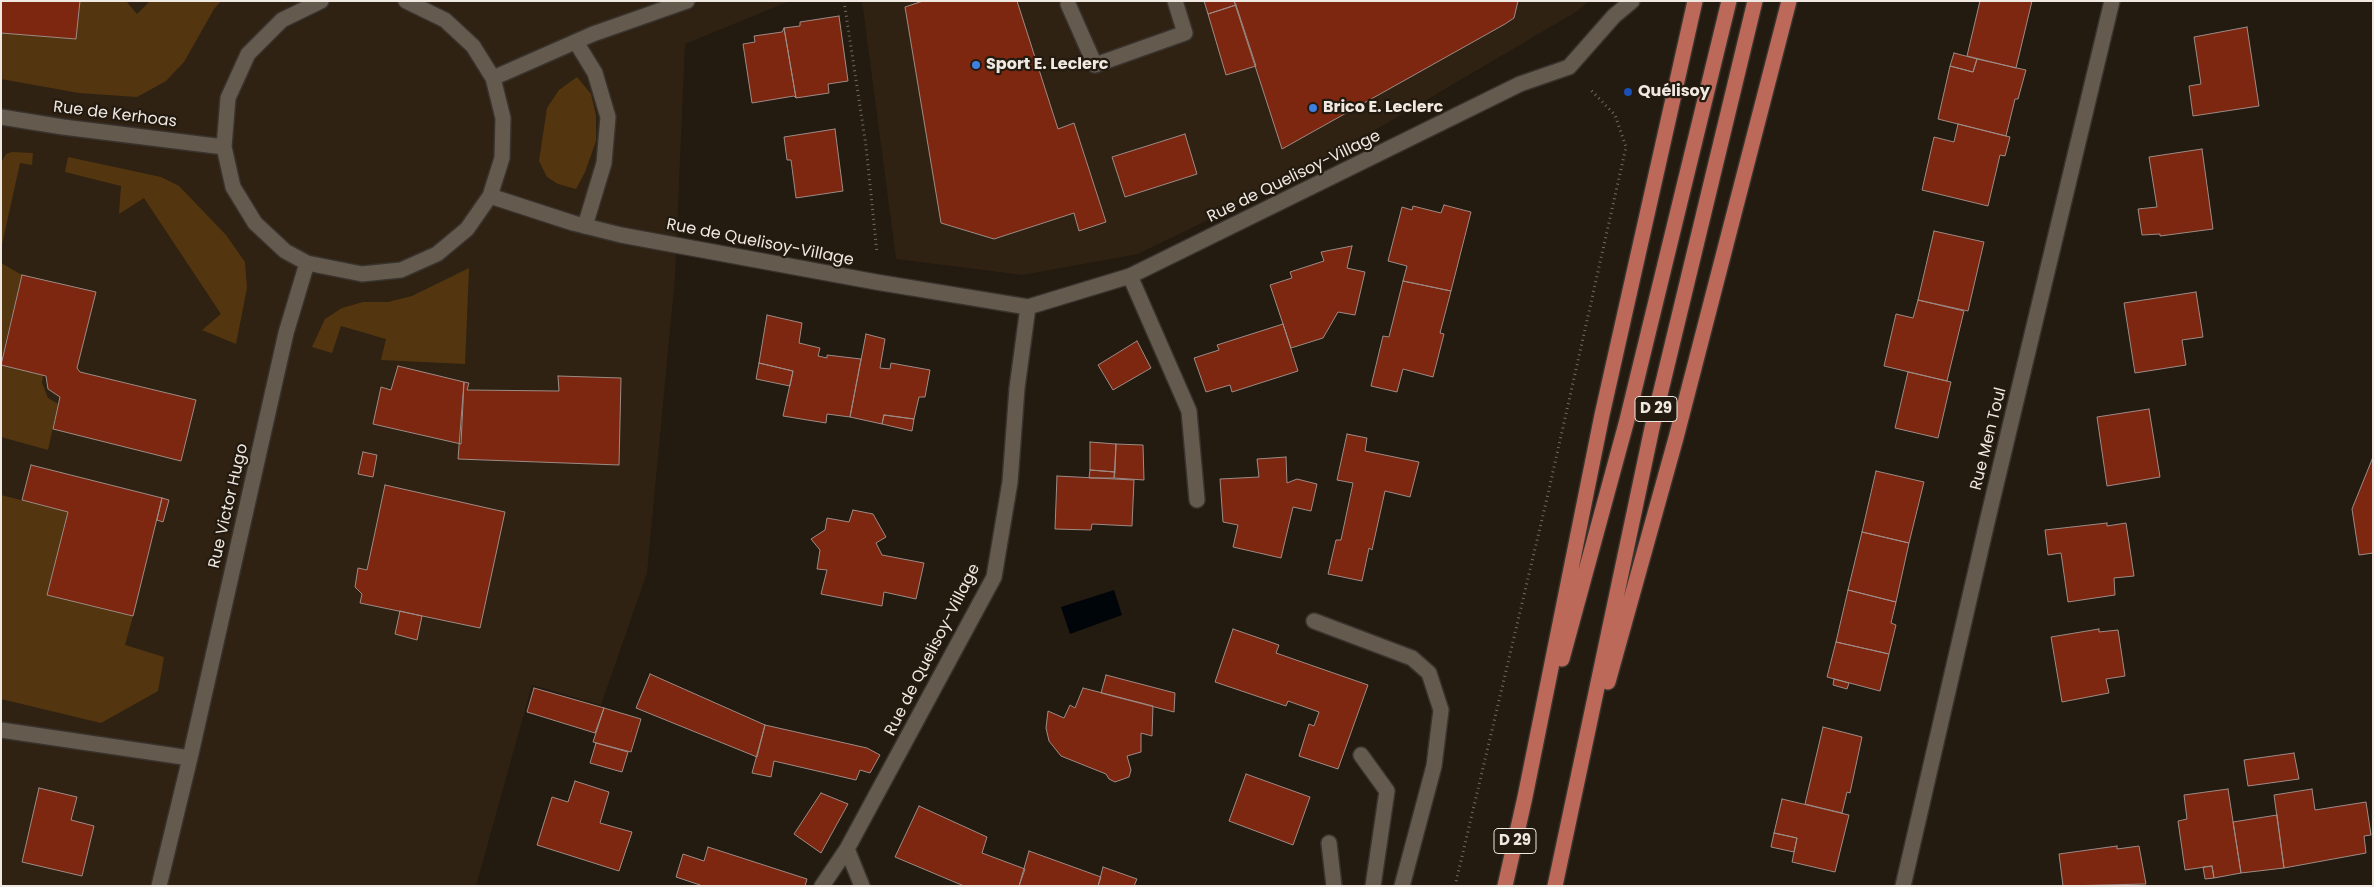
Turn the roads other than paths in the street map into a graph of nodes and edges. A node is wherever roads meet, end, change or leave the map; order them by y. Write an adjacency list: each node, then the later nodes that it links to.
1 (321, 1): 15 (street)
2 (406, 1): 13 (street)
3 (687, 1): 12 (street)
4 (1175, 1): 11 (street)
5 (1632, 1): 19 (street, Rue de Quelisoy-Village)
6 (1695, 1): 26 (main road)
7 (1729, 1): 26 (main road, D 29)
8 (1755, 1): 27 (main road, D 29)
9 (1789, 1): 27 (main road)
10 (2112, 1): 38 (street, Rue Men Toul)
11 (1068, 4)
12 (576, 42): 13 (street); 17 (street)
13 (493, 78): 16 (street)
14 (1, 116): 15 (street, Rue de Kerhoas)
15 (224, 147): 18 (street)
16 (490, 196): 17 (street, Rue de Quelisoy-Village); 18 (street)
17 (585, 226): 20 (street, Rue de Quelisoy-Village)
18 (307, 263): 25 (street, Rue Victor Hugo)
19 (1130, 276): 20 (street, Rue de Quelisoy-Village); 21 (street)
20 (1028, 306): 29 (street, Rue de Quelisoy-Village)
21 (1197, 500)
22 (1314, 621): 35 (street)
23 (1, 730): 25 (street)
24 (1361, 755): 34 (street)
25 (190, 758): 30 (street, Rue Victor Hugo)
26 (1526, 797): 36 (main road, D 29)
27 (1570, 819): 37 (main road, D 29)
28 (1329, 843): 33 (street)
29 (847, 849): 31 (street, Rue de Quelisoy-Village); 32 (street)
30 (159, 886)
31 (822, 886)
32 (862, 886)
33 (1334, 886)
34 (1374, 886)
35 (1402, 886)
36 (1505, 886)
37 (1555, 886)
38 (1903, 886)

